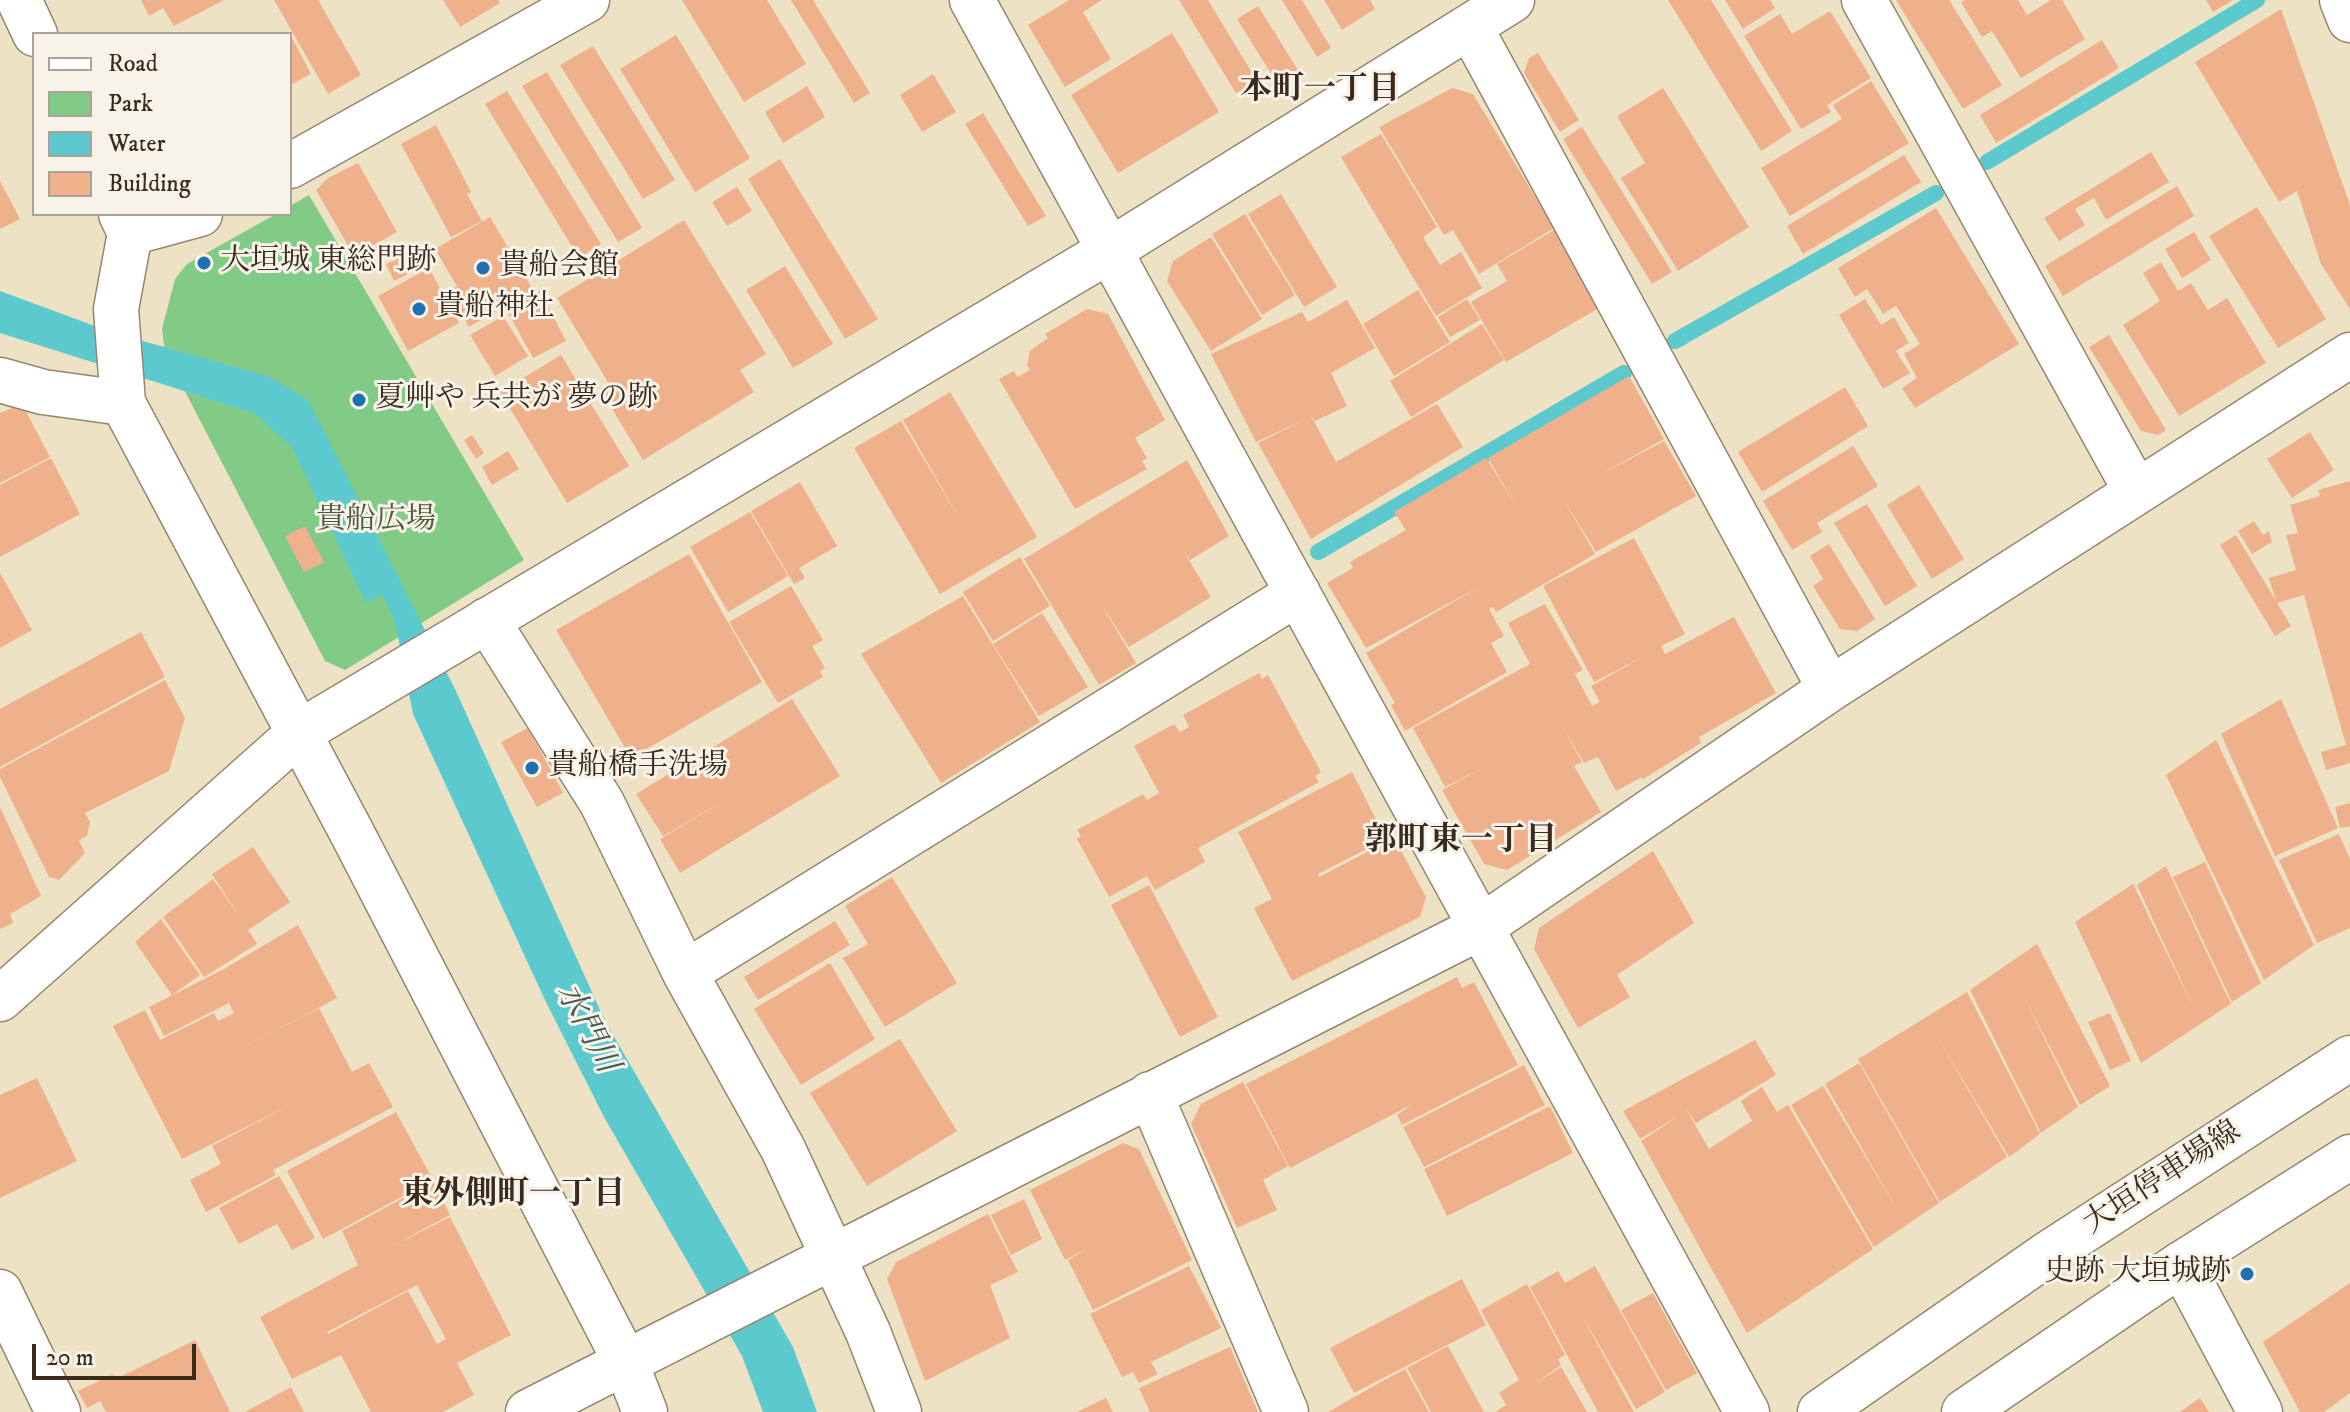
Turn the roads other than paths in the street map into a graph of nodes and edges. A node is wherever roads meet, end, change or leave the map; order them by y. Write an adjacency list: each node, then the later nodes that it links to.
1 (19, 0): 9 (street)
2 (587, 0): 10 (street)
3 (972, 0): 13 (street)
4 (1512, 0): 8 (street)
5 (1864, 0): 17 (street)
6 (2342, 0): 7 (street)
7 (2350, 20)
8 (1470, 27): 13 (street); 20 (street)
9 (34, 32)
10 (292, 165)
11 (183, 216): 12 (street)
12 (125, 223): 16 (street)
13 (1112, 249): 18 (street); 19 (street)
14 (2350, 355): 17 (street)
15 (0, 380): 16 (street)
16 (123, 403): 21 (street)
17 (2136, 491): 20 (street)
18 (1298, 593): 22 (street); 23 (street)
19 (487, 620): 21 (street); 23 (street)
20 (1830, 689): 22 (street)
21 (300, 732): 24 (street); 31 (street)
22 (1481, 927): 26 (street); 37 (street)
23 (685, 973): 28 (street)
24 (0, 999)
25 (2350, 1058): 38 (street, 大垣停車場線)
26 (1150, 1094): 28 (street); 36 (street)
27 (2350, 1157): 29 (street)
28 (830, 1256): 31 (street); 35 (street)
29 (2181, 1264): 39 (street); 40 (street)
30 (0, 1292): 32 (street)
31 (625, 1361): 33 (street); 34 (street)
32 (58, 1412)
33 (528, 1412)
34 (645, 1412)
35 (899, 1412)
36 (1286, 1412)
37 (1747, 1412)
38 (1820, 1412)
39 (1964, 1412)
40 (2260, 1412)

